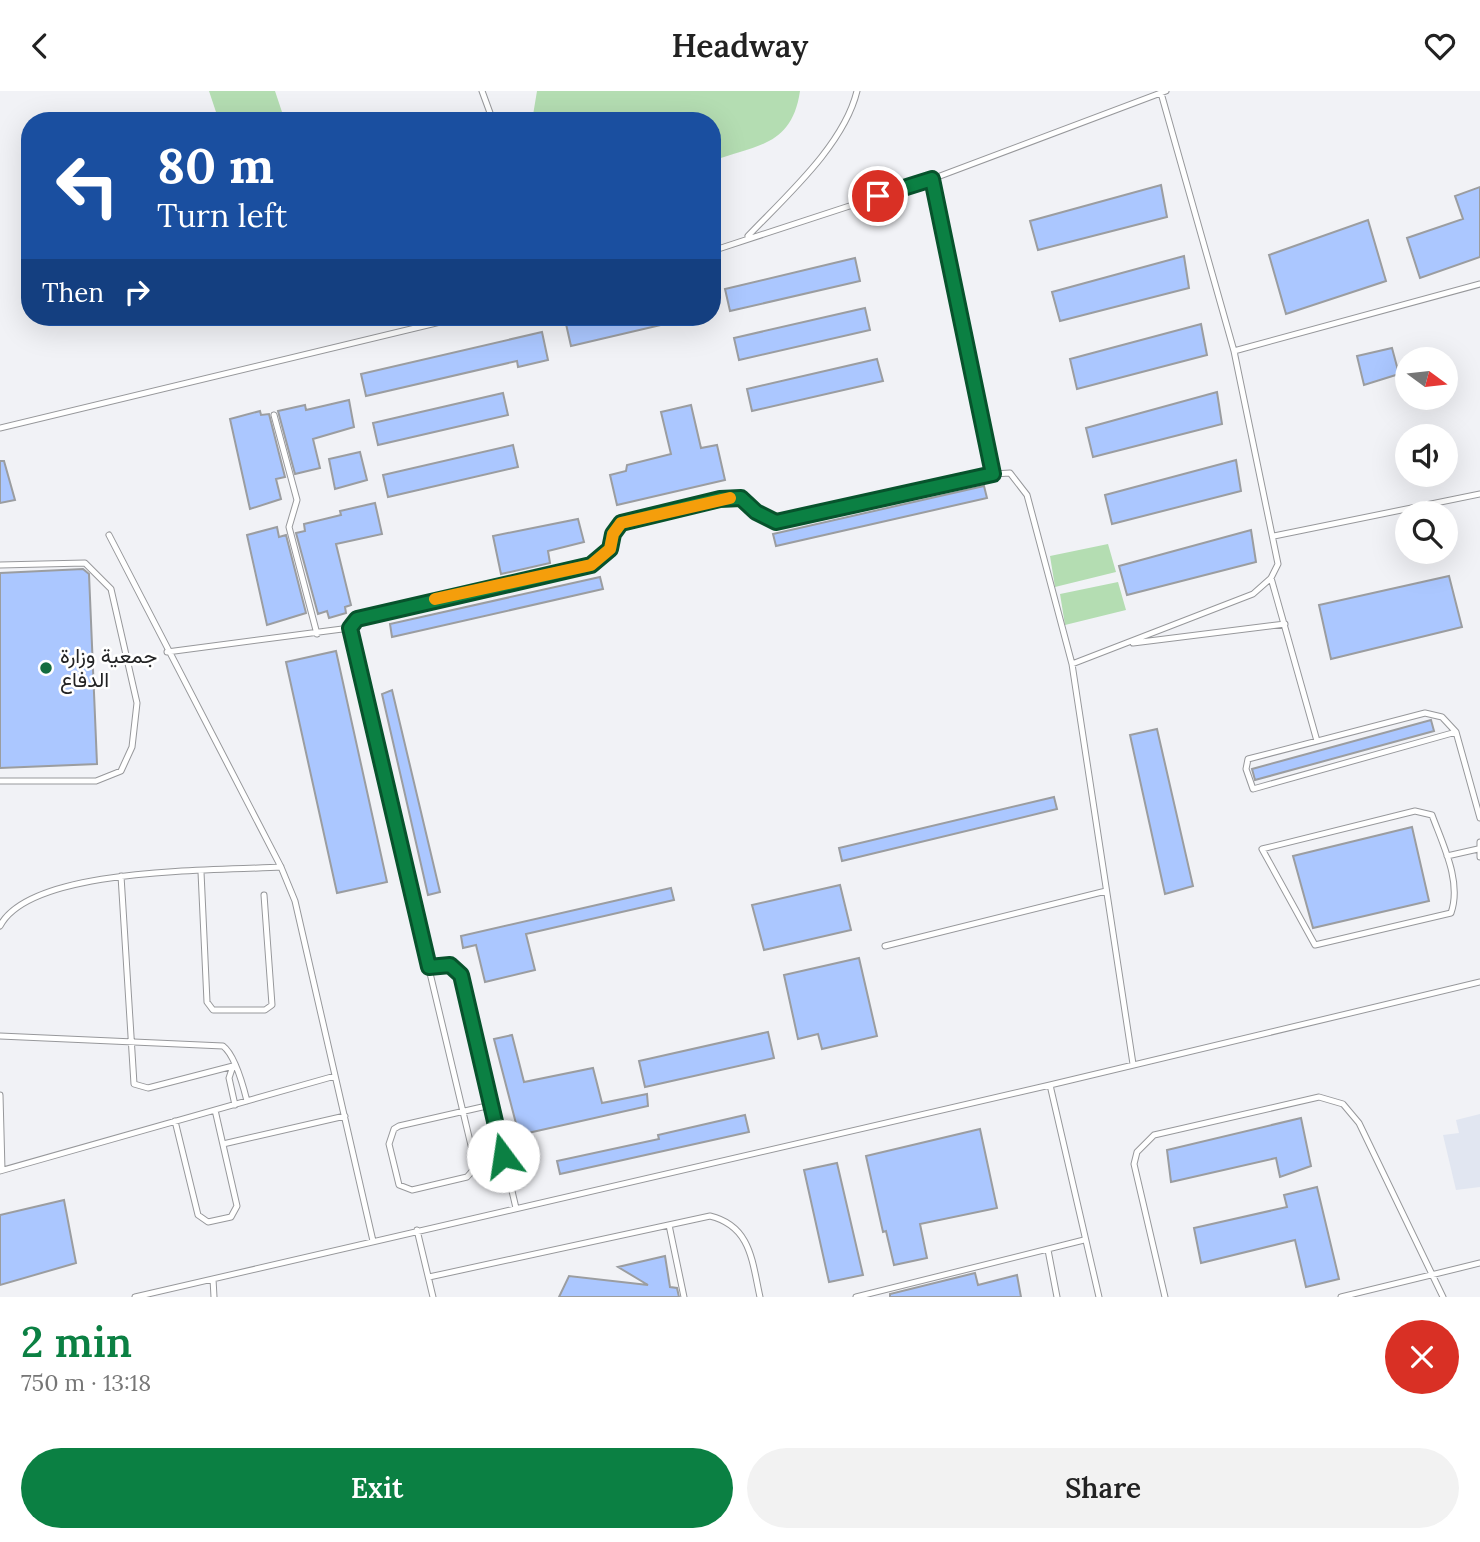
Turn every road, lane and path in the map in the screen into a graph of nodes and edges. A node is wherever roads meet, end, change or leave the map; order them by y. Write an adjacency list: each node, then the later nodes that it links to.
1 (482, 91): 4 (lane)
2 (858, 91): 6 (lane)
3 (1163, 92): 5 (lane); 10 (lane)
4 (490, 112)
5 (932, 179): 6 (lane); 13 (lane)
6 (746, 239): 7 (lane)
7 (721, 248)
8 (1480, 284): 10 (lane)
9 (423, 326): 12 (lane)
10 (1234, 351): 16 (lane)
11 (274, 415): 21 (lane)
12 (0, 428)
13 (993, 474): 20 (lane); 24 (lane)
14 (1480, 494): 16 (lane)
15 (109, 535): 23 (lane)
16 (1274, 536): 18 (lane)
17 (0, 565): 27 (lane)
18 (1271, 578): 19 (lane); 22 (lane)
19 (1285, 624): 22 (lane); 26 (lane)
20 (350, 628): 21 (lane); 39 (lane)
21 (317, 634): 23 (lane)
22 (1123, 644): 24 (lane)
23 (167, 652): 32 (lane)
24 (1072, 664): 35 (lane)
25 (1457, 732): 26 (lane); 26 (lane); 28 (lane)
26 (1317, 741)
27 (0, 781)
28 (1480, 818)
29 (1479, 846): 30 (lane); 31 (lane)
30 (1447, 856): 30 (lane)
31 (1480, 856)
32 (281, 867): 33 (lane); 45 (lane)
33 (201, 872): 34 (lane); 36 (lane)
34 (121, 876): 37 (lane); 42 (lane)
35 (1106, 891): 38 (lane); 43 (lane)
36 (264, 895)
37 (0, 926)
38 (886, 946)
39 (429, 967): 50 (lane); 52 (lane)
40 (1480, 982): 43 (lane)
41 (0, 1036): 42 (lane)
42 (130, 1040): 44 (lane); 44 (lane)
43 (1133, 1064): 46 (lane)
44 (233, 1066): 48 (lane); 49 (lane)
45 (335, 1076): 48 (lane); 53 (lane)
46 (1051, 1085): 57 (lane); 60 (lane)
47 (0, 1095): 56 (lane)
48 (247, 1101): 49 (lane)
49 (235, 1105): 51 (lane)
50 (491, 1105): 52 (lane); 57 (lane)
51 (215, 1110): 54 (lane); 55 (lane)
52 (463, 1111): 52 (lane)
53 (345, 1117): 55 (lane); 61 (lane)
54 (175, 1121): 55 (lane); 56 (lane)
55 (223, 1145)
56 (1, 1170)
57 (516, 1208): 59 (lane)
58 (669, 1225): 65 (lane); 70 (lane); 71 (lane)
59 (417, 1230): 61 (lane); 65 (lane)
60 (1084, 1240): 62 (lane); 74 (lane)
61 (373, 1241): 66 (lane)
62 (1048, 1250): 72 (lane); 73 (lane)
63 (1480, 1263): 64 (lane)
64 (1435, 1275): 75 (lane); 76 (lane); 77 (lane)
65 (429, 1277): 69 (lane)
66 (213, 1279): 67 (lane); 68 (lane)
67 (135, 1297)
68 (214, 1297)
69 (433, 1297)
70 (684, 1297)
71 (760, 1297)
72 (856, 1297)
73 (1057, 1297)
74 (1099, 1297)
75 (1165, 1297)
76 (1340, 1297)
77 (1443, 1297)

